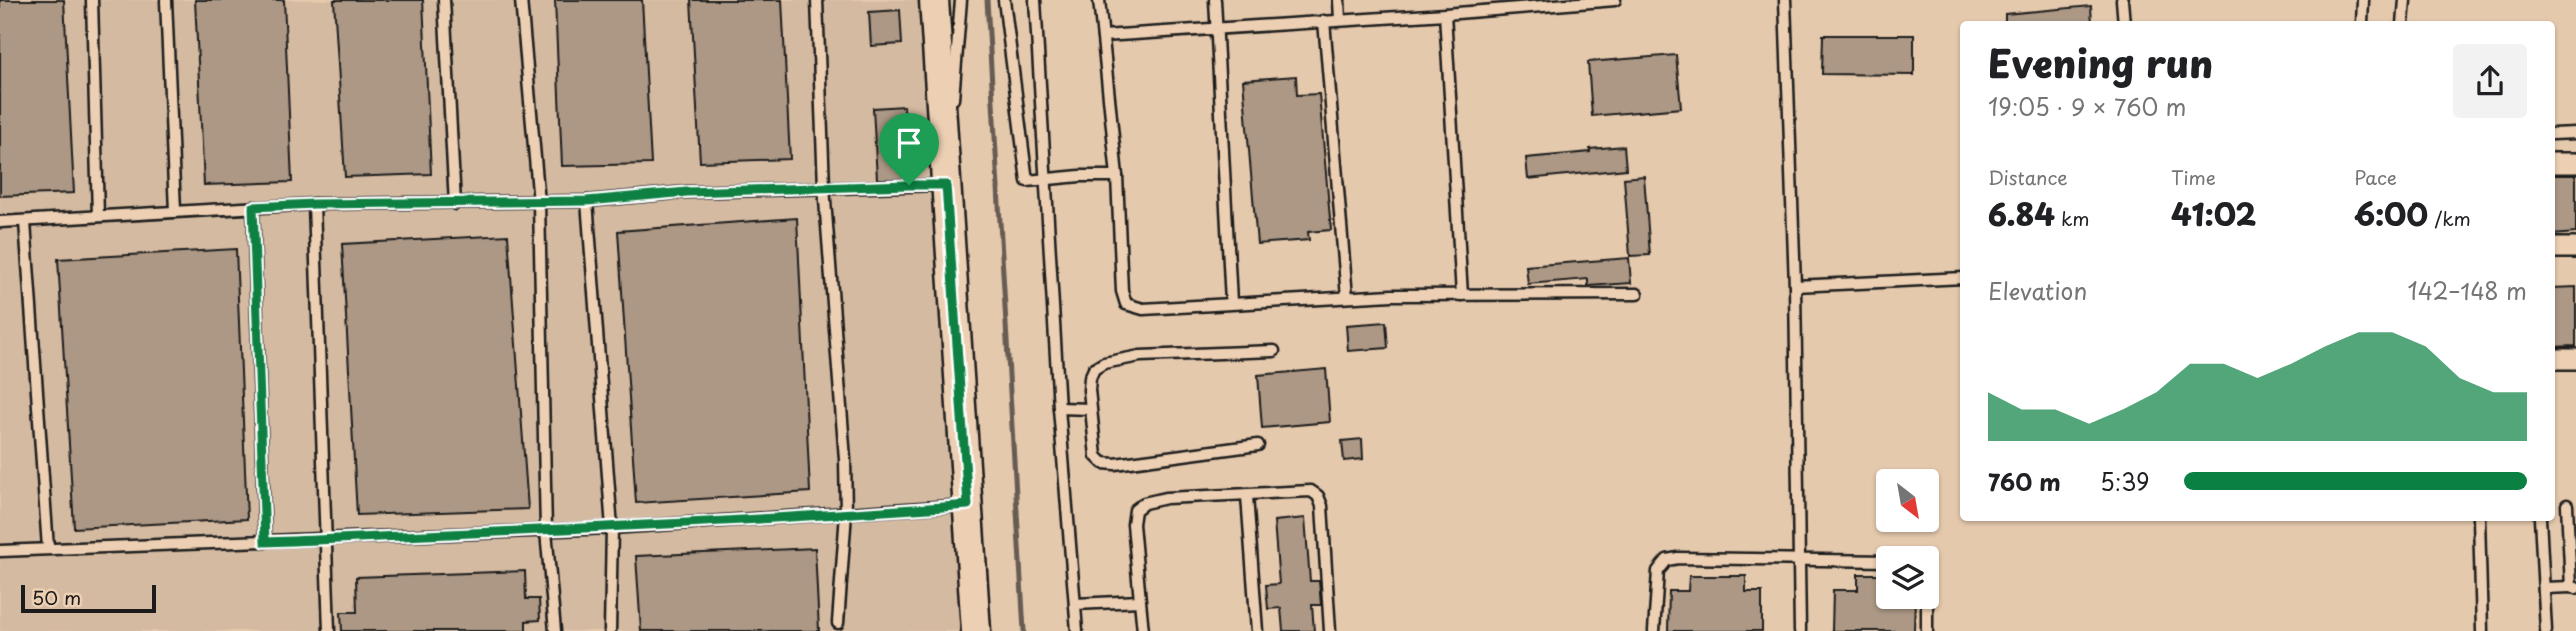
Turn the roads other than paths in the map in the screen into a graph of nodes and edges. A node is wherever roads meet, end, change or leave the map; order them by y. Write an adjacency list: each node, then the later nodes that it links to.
1 (92, 0): 40 (lane)
2 (166, 0): 39 (lane)
3 (444, 0): 37 (lane)
4 (521, 0): 35 (lane)
5 (817, 0): 33 (lane)
6 (934, 0): 32 (street)
7 (961, 0): 32 (lane)
8 (1004, 0): 31 (lane)
9 (1035, 0): 31 (lane)
10 (1099, 0): 25 (lane)
11 (1214, 0): 24 (lane)
12 (1339, 0): 20 (lane)
13 (1615, 0): 18 (lane)
14 (1785, 0): 46 (lane)
15 (2122, 0): 21 (lane)
16 (2363, 0): 22 (lane)
17 (2405, 0): 23 (lane)
18 (1446, 14): 20 (lane); 48 (lane)
19 (1324, 20): 20 (lane); 24 (lane); 49 (lane)
20 (1339, 20)
21 (2124, 21)
22 (2362, 21)
23 (2403, 21)
24 (1217, 28): 25 (lane); 50 (lane)
25 (1103, 36): 30 (lane)
26 (2576, 133): 27 (lane)
27 (2555, 134)
28 (2555, 163): 29 (street)
29 (2576, 163)
30 (1117, 176): 31 (lane); 50 (lane)
31 (1046, 180): 54 (lane)
32 (946, 185): 33 (lane); 58 (street)
33 (824, 187): 34 (lane); 60 (lane)
34 (587, 201): 35 (lane); 63 (lane)
35 (539, 202): 37 (lane); 64 (lane)
36 (314, 204): 37 (lane); 38 (lane); 65 (lane)
37 (455, 204)
38 (253, 207): 39 (lane); 66 (lane)
39 (175, 211): 40 (lane)
40 (98, 216): 42 (lane)
41 (0, 222): 42 (lane)
42 (25, 222): 67 (lane)
43 (2555, 248): 44 (street)
44 (2576, 248)
45 (1960, 278): 46 (lane)
46 (1796, 286): 69 (lane)
47 (1637, 294): 48 (lane)
48 (1462, 295): 49 (lane)
49 (1347, 297): 50 (lane)
50 (1231, 302)
51 (1274, 351): 55 (lane)
52 (2555, 359): 53 (street)
53 (2576, 359)
54 (1059, 408): 55 (lane); 74 (lane)
55 (1090, 409): 56 (lane)
56 (1258, 445)
57 (1247, 496): 73 (lane); 83 (lane); 84 (lane)
58 (968, 505): 60 (lane); 80 (street)
59 (2567, 505): 71 (lane)
60 (846, 513): 63 (lane); 76 (lane)
61 (2479, 521): 88 (lane)
62 (2540, 521): 72 (lane)
63 (611, 528): 64 (lane); 79 (lane)
64 (546, 531): 65 (lane); 78 (lane)
65 (327, 539): 66 (lane); 77 (lane)
66 (265, 542): 67 (lane)
67 (48, 548): 68 (lane)
68 (0, 551)
69 (1798, 558): 70 (lane); 85 (lane); 86 (lane)
70 (1876, 561)
71 (2573, 587): 72 (lane)
72 (2544, 588): 89 (lane)
73 (1140, 601): 74 (lane); 82 (lane)
74 (1075, 604): 81 (lane)
75 (1927, 609): 87 (lane)
76 (838, 623)
77 (329, 631)
78 (555, 631)
79 (610, 631)
80 (976, 631)
81 (1077, 631)
82 (1143, 631)
83 (1257, 631)
84 (1331, 631)
85 (1654, 631)
86 (1800, 631)
87 (1927, 631)
88 (2482, 631)
89 (2546, 631)

